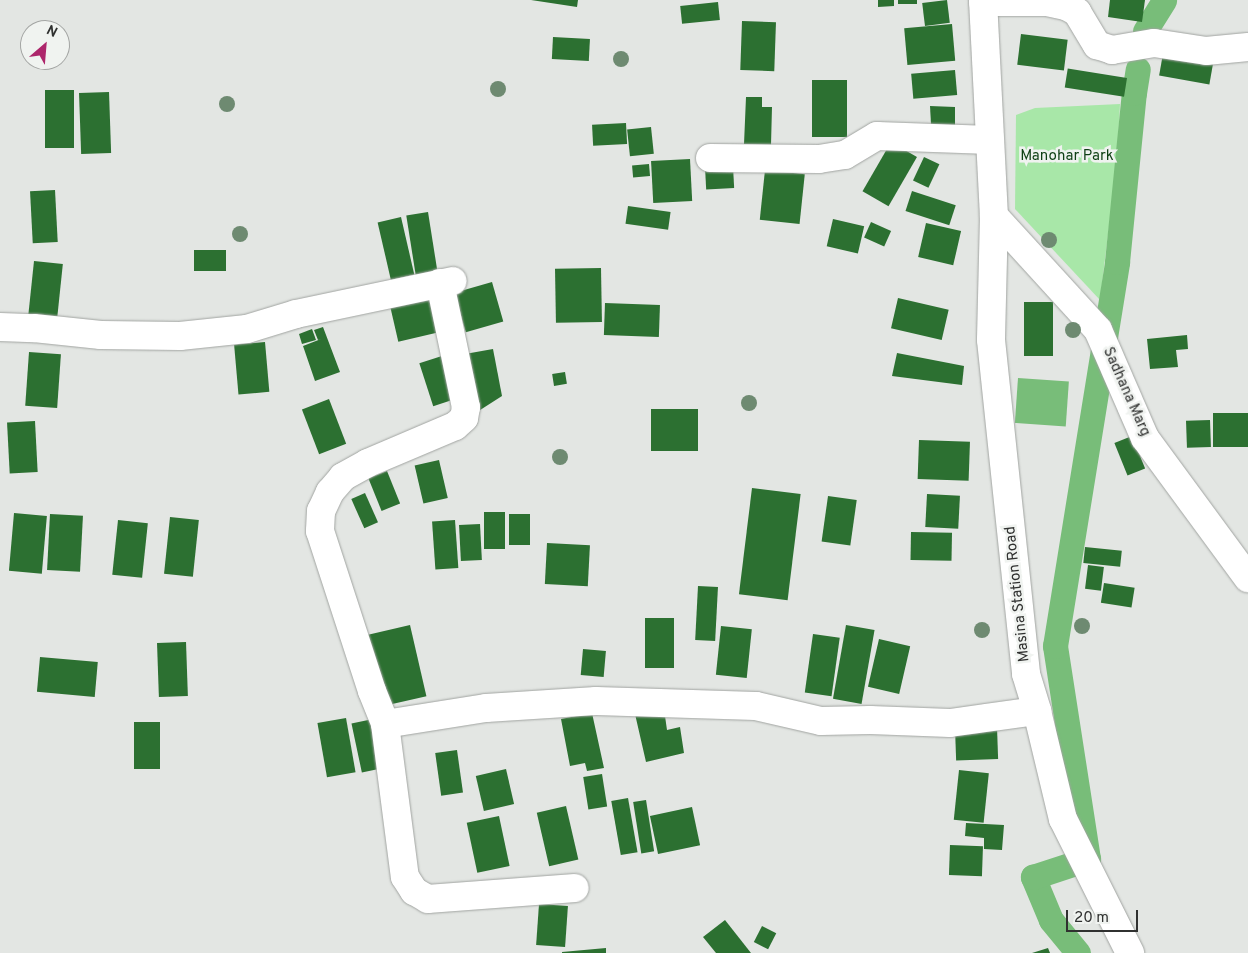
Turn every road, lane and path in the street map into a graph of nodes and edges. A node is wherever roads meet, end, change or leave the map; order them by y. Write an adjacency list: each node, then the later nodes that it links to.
1 (983, 1): 2 (street); 3 (street, Masina Station Road)
2 (1248, 47)
3 (990, 140): 4 (street); 5 (street, Masina Station Road)
4 (710, 158)
5 (994, 216): 7 (street, Sadhana Marg); 8 (street, Masina Station Road)
6 (0, 327): 9 (street)
7 (1248, 578)
8 (1038, 711): 9 (street); 11 (street, Masina Station Road)
9 (385, 724): 10 (street)
10 (575, 888)
11 (1130, 953)

